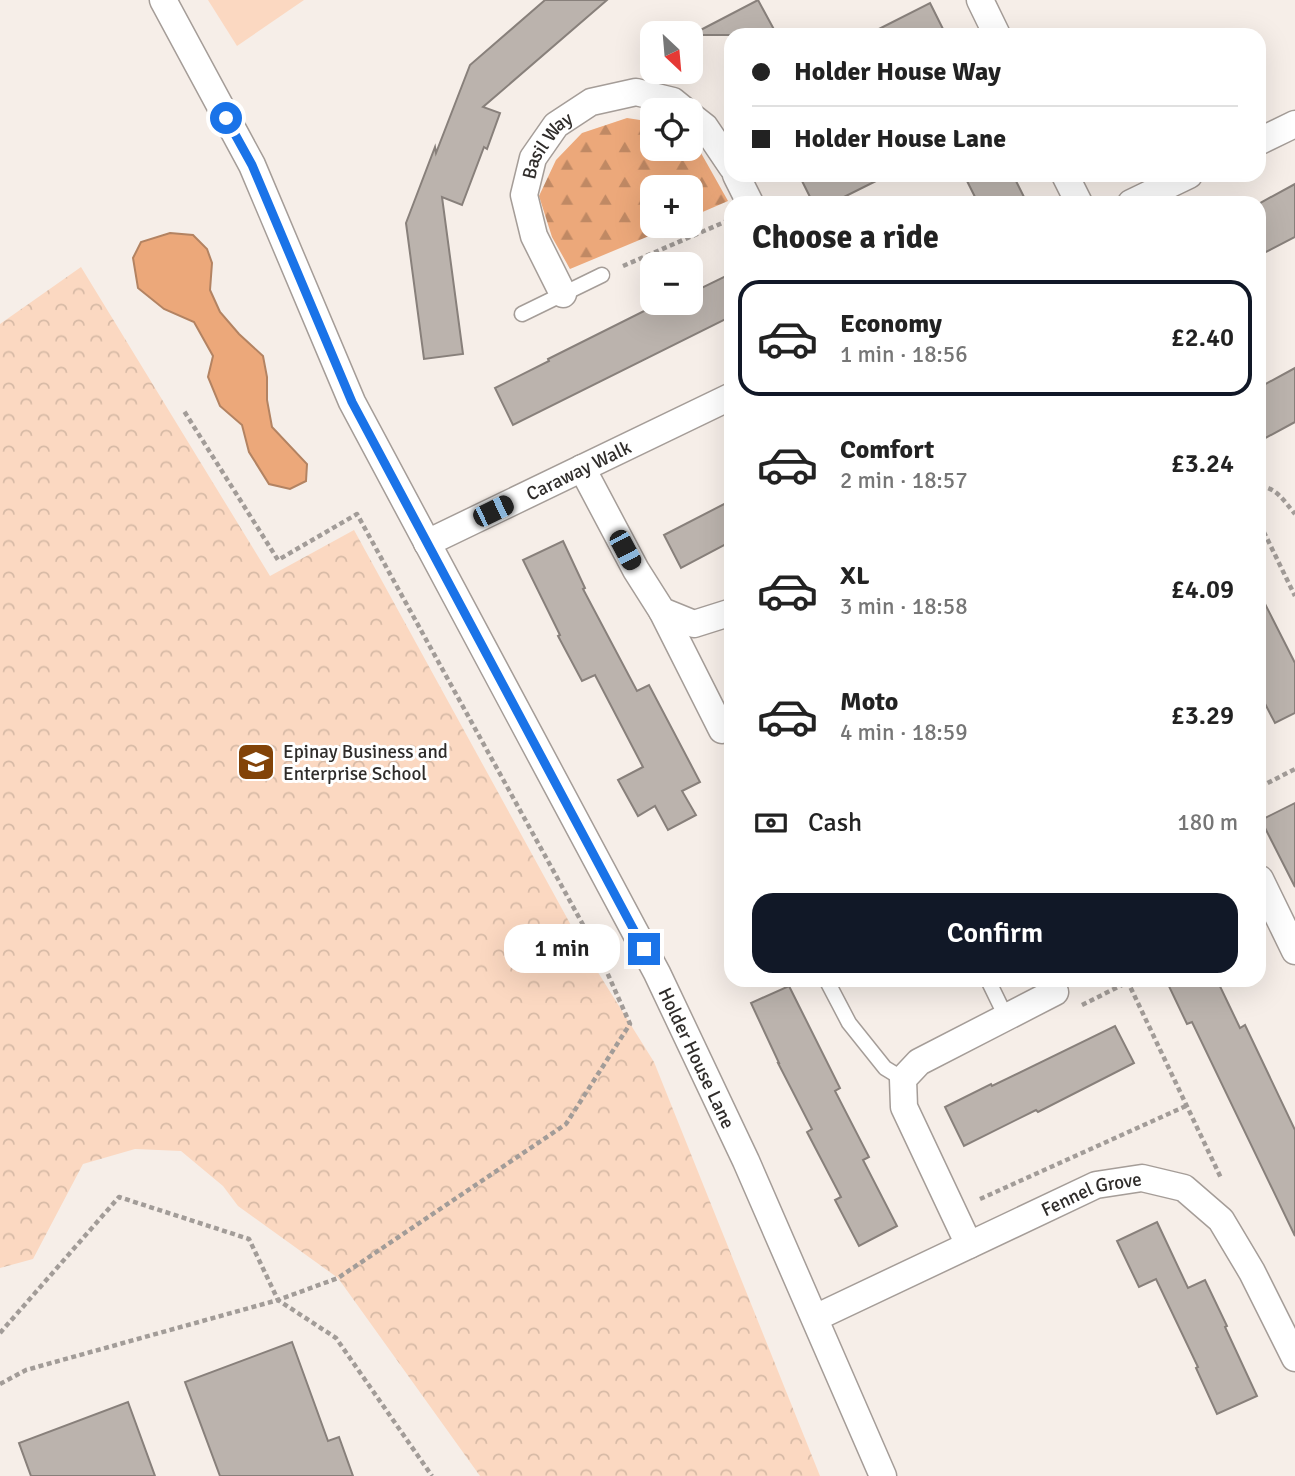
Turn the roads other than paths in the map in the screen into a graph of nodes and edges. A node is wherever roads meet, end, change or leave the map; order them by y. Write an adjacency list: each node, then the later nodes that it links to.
1 (163, 0): 16 (street, Holder House Lane)
2 (979, 0): 3 (street)
3 (993, 28)
4 (661, 98): 12 (street, Basil Way)
5 (1295, 124): 7 (street)
6 (703, 125): 8 (street)
7 (1266, 138)
8 (724, 155)
9 (1174, 182): 10 (street)
10 (1146, 196)
11 (602, 275): 12 (lane)
12 (563, 294): 13 (lane)
13 (522, 314)
14 (724, 400): 15 (street, Caraway Walk)
15 (582, 468): 16 (street, Caraway Walk); 17 (street)
16 (427, 543): 28 (street, Holder House Lane)
17 (662, 611): 18 (street); 19 (street)
18 (724, 615)
19 (722, 730)
20 (1266, 891): 21 (street)
21 (1295, 951)
22 (830, 987): 26 (lane)
23 (991, 987): 25 (lane)
24 (1055, 992): 25 (street)
25 (1006, 1017): 26 (street)
26 (903, 1079): 27 (street)
27 (969, 1245): 28 (street, Fennel Grove); 29 (street, Fennel Grove)
28 (815, 1318): 30 (street, Holder House Lane)
29 (1295, 1358)
30 (883, 1476)

